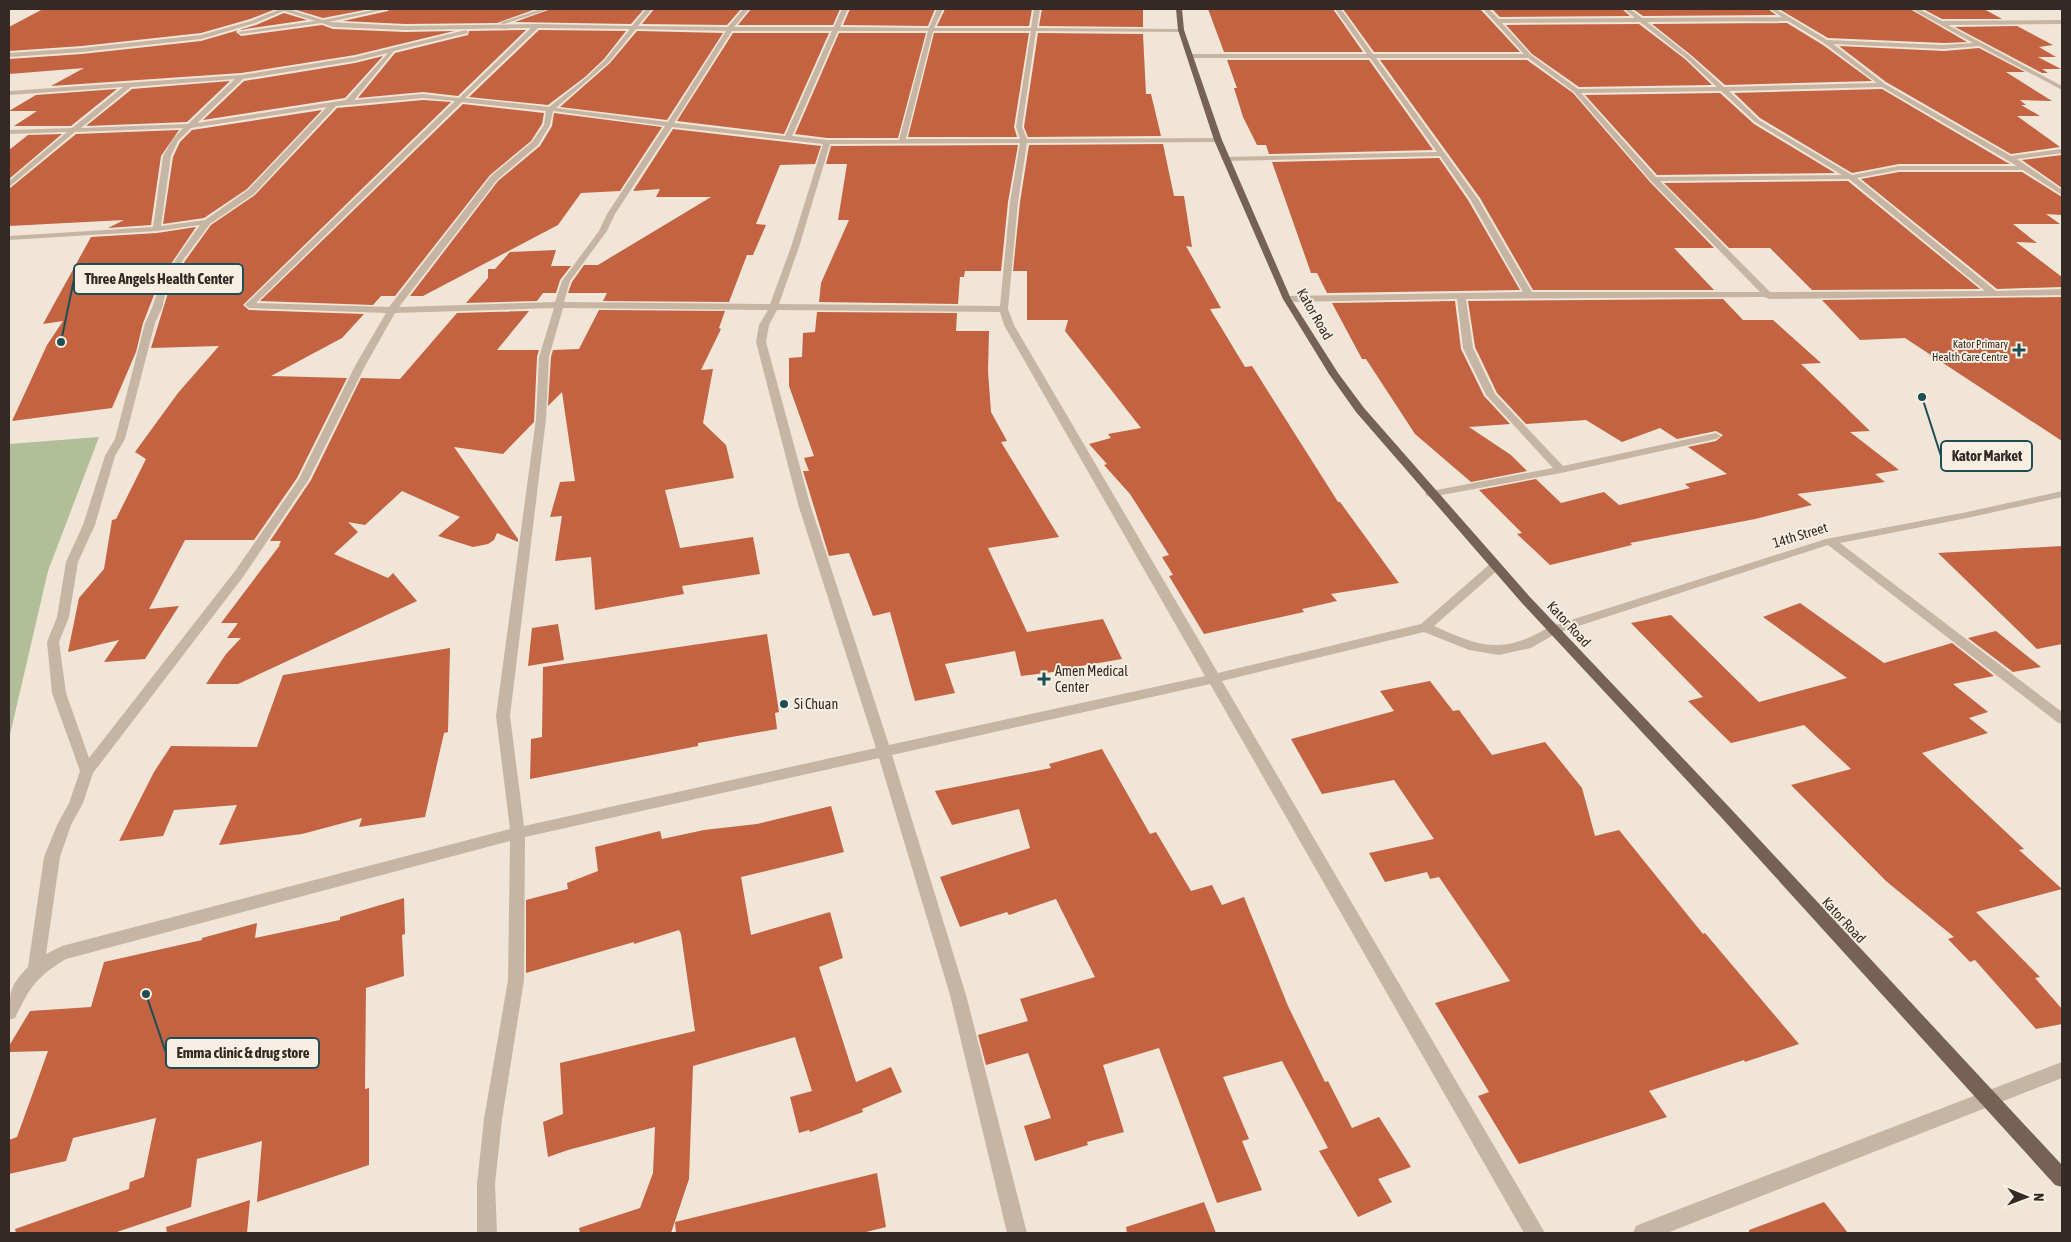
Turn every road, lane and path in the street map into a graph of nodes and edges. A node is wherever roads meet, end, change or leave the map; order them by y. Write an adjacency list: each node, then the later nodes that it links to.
1 (284, 9): 18 (street); 29 (street)
2 (385, 9): 18 (street)
3 (546, 9): 22 (street)
4 (650, 9): 23 (street)
5 (746, 9): 24 (street)
6 (845, 9): 25 (street)
7 (940, 9): 26 (street)
8 (1037, 9): 27 (street)
9 (1180, 9): 28 (main road, Kator Road)
10 (1338, 9): 35 (street)
11 (1486, 9): 17 (street)
12 (1627, 9): 16 (street)
13 (1773, 9): 15 (street)
14 (1915, 9): 20 (street)
15 (1789, 19): 16 (street); 30 (street)
16 (1641, 20): 17 (street); 41 (street)
17 (1499, 21): 36 (street)
18 (321, 22): 22 (street); 29 (street)
19 (2062, 22): 20 (street)
20 (1941, 23): 31 (street)
21 (536, 26): 22 (street); 23 (street); 44 (street)
22 (484, 28): 32 (street)
23 (634, 28): 24 (street); 47 (street)
24 (730, 29): 25 (street); 48 (street)
25 (836, 29): 26 (street); 52 (street)
26 (931, 29): 27 (street); 56 (street)
27 (1034, 29): 28 (street); 53 (street)
28 (1181, 30): 34 (main road, Kator Road)
29 (201, 37): 33 (street)
30 (1826, 42): 31 (street); 38 (street)
31 (1979, 44): 40 (street)
32 (392, 52): 37 (street); 45 (street)
33 (9, 54)
34 (1190, 56): 35 (street); 54 (main road, Kator Road)
35 (1371, 56): 36 (street); 58 (street)
36 (1529, 56): 42 (street)
37 (241, 77): 39 (street); 49 (street)
38 (1883, 85): 41 (street); 59 (street)
39 (128, 86): 43 (street); 50 (street)
40 (2062, 88)
41 (1720, 89): 42 (street); 62 (street)
42 (1576, 92): 63 (street)
43 (9, 93)
44 (458, 100): 45 (street); 47 (street); 78 (street)
45 (348, 102): 46 (street)
46 (334, 104): 49 (street); 66 (street)
47 (550, 109): 48 (street); 78 (street)
48 (670, 124): 52 (street); 75 (street)
49 (192, 126): 50 (street); 67 (street)
50 (76, 129): 51 (street); 64 (street)
51 (9, 132)
52 (787, 139): 55 (street)
53 (1024, 140): 54 (street); 56 (street); 77 (street)
54 (1218, 140): 60 (main road, Kator Road)
55 (827, 142): 56 (street); 76 (street)
56 (902, 142)
57 (2062, 152): 59 (street)
58 (1443, 154): 60 (street); 71 (street)
59 (2010, 158): 61 (street)
60 (1225, 159): 74 (main road, Kator Road)
61 (2025, 168): 62 (street); 65 (street)
62 (1851, 177): 63 (street); 70 (street)
63 (1654, 179): 73 (street)
64 (9, 185)
65 (2062, 193)
66 (207, 222): 67 (street); 90 (street)
67 (157, 229): 68 (street)
68 (9, 238)
69 (2062, 292): 70 (street)
70 (1994, 294): 73 (street)
71 (1529, 295): 72 (street); 73 (street)
72 (1461, 296): 74 (street); 80 (street)
73 (1769, 296)
74 (1287, 298): 81 (main road, Kator Road)
75 (558, 305): 76 (street); 78 (street); 91 (street)
76 (774, 306): 77 (street); 89 (street)
77 (1004, 309): 87 (street)
78 (392, 310): 90 (street)
79 (1716, 436): 80 (street)
80 (1561, 470): 81 (street)
81 (1431, 494): 84 (main road, Kator Road)
82 (2062, 494): 83 (street, 14th Street)
83 (1830, 541): 86 (street, 14th Street); 88 (street)
84 (1495, 566): 85 (street); 86 (main road, Kator Road)
85 (1424, 627): 86 (street, 14th Street); 87 (street)
86 (1554, 630): 95 (main road, Kator Road)
87 (1212, 679): 89 (street); 99 (street)
88 (2062, 719)
89 (884, 751): 91 (street); 98 (street)
90 (88, 771): 92 (street)
91 (518, 833): 92 (street); 97 (street)
92 (36, 969): 93 (street)
93 (9, 1013)
94 (2062, 1070): 95 (street)
95 (1986, 1098): 96 (main road, Kator Road); 100 (street)
96 (2062, 1178)
97 (487, 1233)
98 (1017, 1233)
99 (1535, 1233)
100 (1643, 1233)

